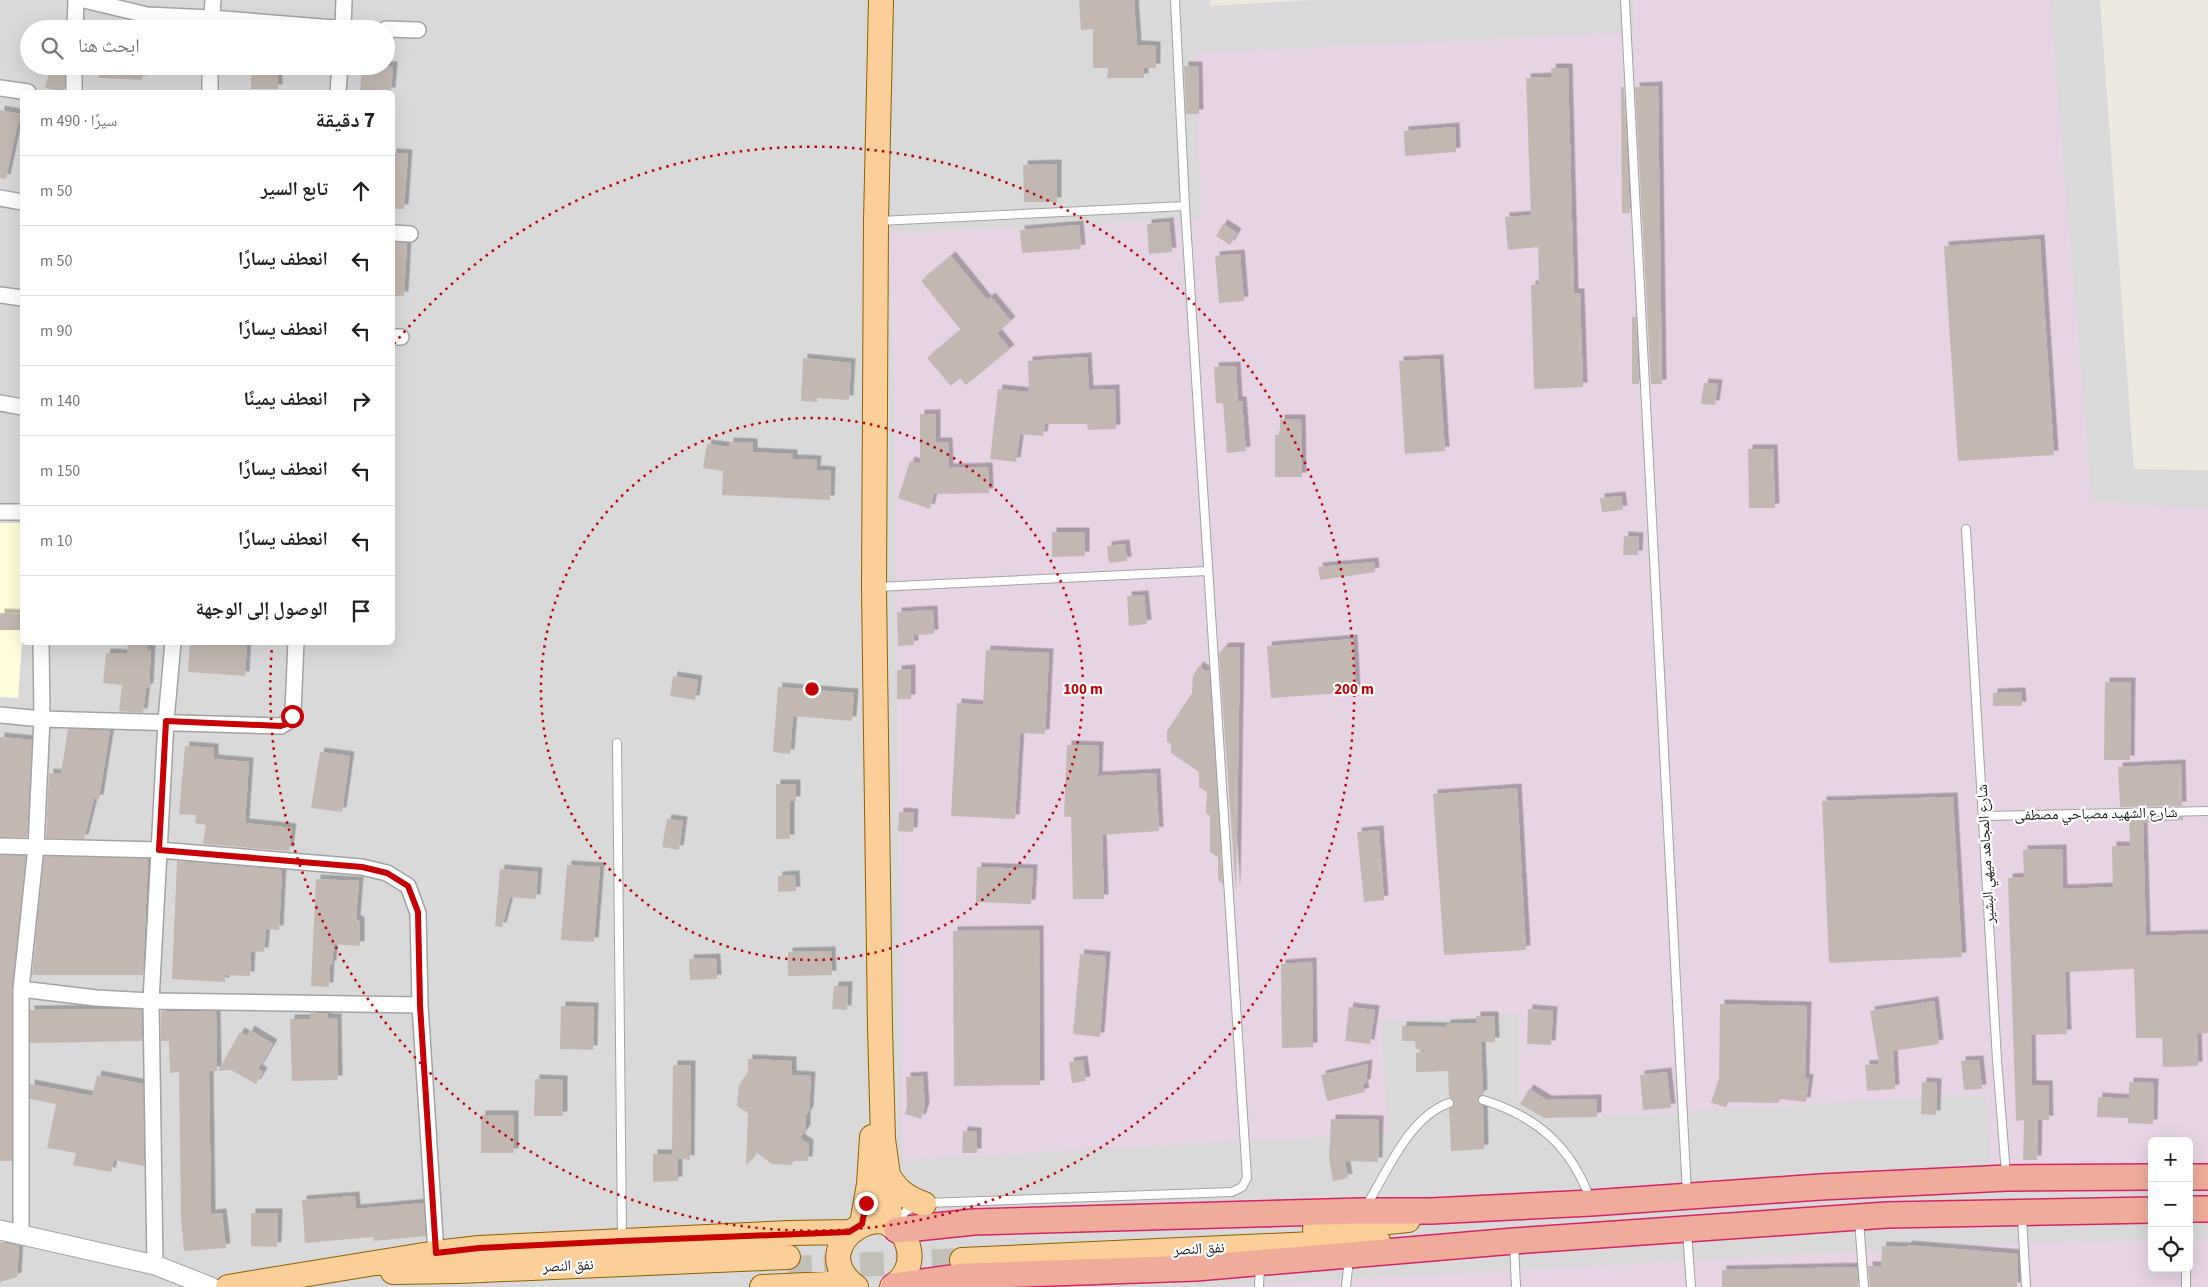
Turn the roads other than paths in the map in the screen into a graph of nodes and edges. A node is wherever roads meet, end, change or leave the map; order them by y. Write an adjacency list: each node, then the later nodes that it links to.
1 (76, 0): 8 (street)
2 (84, 0): 9 (street)
3 (213, 0): 10 (street)
4 (344, 0): 11 (street)
5 (881, 0): 25 (main road)
6 (1175, 0): 24 (lane)
7 (1625, 0): 61 (lane)
8 (75, 20)
9 (187, 20)
10 (211, 20)
11 (343, 20)
12 (395, 29): 13 (street)
13 (418, 30)
14 (74, 75): 18 (street)
15 (210, 75): 19 (street)
16 (339, 75): 20 (street)
17 (0, 88): 21 (street)
18 (74, 90)
19 (210, 90)
20 (338, 90)
21 (20, 91)
22 (0, 198): 23 (street)
23 (20, 202)
24 (1185, 206): 25 (lane); 35 (lane)
25 (876, 221): 36 (main road)
26 (395, 233): 27 (street)
27 (410, 234)
28 (0, 295): 29 (street)
29 (20, 298)
30 (0, 403): 31 (street)
31 (20, 407)
32 (0, 512): 33 (street)
33 (20, 512)
34 (1966, 529): 45 (lane, شارع المجاهد ميهي البشير)
35 (1207, 572): 36 (lane); 63 (lane)
36 (874, 588): 52 (main road)
37 (41, 645): 41 (street)
38 (174, 645): 42 (street)
39 (296, 645): 42 (street)
40 (0, 715): 41 (street)
41 (42, 719): 42 (street); 47 (street)
42 (166, 721): 48 (street)
43 (617, 743): 78 (lane)
44 (2208, 811): 45 (lane, شارع الشهيد مصباحي مصطفى)
45 (1984, 816): 59 (lane, شارع المجاهد ميهي البشير)
46 (0, 846): 47 (street)
47 (36, 847): 48 (street); 49 (street)
48 (159, 850): 50 (street); 51 (street)
49 (21, 989): 50 (street); 76 (street)
50 (151, 1001): 51 (street); 83 (street)
51 (420, 1005): 81 (street)
52 (880, 1028): 55 (main road); 72 (main road)
53 (1483, 1100): 62 (lane)
54 (1449, 1103): 67 (lane)
55 (888, 1175): 63 (main road); 73 (main road)
56 (2148, 1177): 59 (highway)
57 (2193, 1177): 58 (highway)
58 (2208, 1177)
59 (2007, 1178): 60 (highway)
60 (1820, 1187): 61 (highway); 71 (highway)
61 (1688, 1196): 62 (highway)
62 (1591, 1203): 68 (highway); 77 (highway)
63 (924, 1204): 73 (lane)
64 (2193, 1209): 65 (highway)
65 (2208, 1209)
66 (2148, 1210): 69 (highway)
67 (1362, 1211): 68 (highway); 73 (highway)
68 (1431, 1211): 80 (main road, نفق النصر)
69 (2022, 1212): 70 (highway); 97 (lane)
70 (1859, 1218): 71 (highway); 96 (lane)
71 (1821, 1221): 75 (highway)
72 (856, 1228): 73 (main road); 78 (main road); 87 (main road)
73 (894, 1228): 88 (main road)
74 (0, 1230): 76 (street)
75 (1687, 1230): 77 (highway); 95 (lane)
76 (21, 1234): 83 (street)
77 (1599, 1235): 79 (highway)
78 (622, 1241): 81 (main road)
79 (1514, 1241): 80 (highway); 94 (lane)
80 (1434, 1249): 82 (highway)
81 (436, 1253): 84 (main road)
82 (1349, 1256): 86 (highway); 93 (lane)
83 (155, 1265): 89 (street)
84 (349, 1267): 90 (main road); 91 (main road, نفق النصر)
85 (2186, 1272): 98 (lane)
86 (1260, 1275): 88 (highway)
87 (855, 1286): 92 (main road)
88 (893, 1286)
89 (211, 1287)
90 (228, 1287)
91 (408, 1287)
92 (762, 1287)
93 (1346, 1287)
94 (1516, 1287)
95 (1690, 1287)
96 (1864, 1287)
97 (2026, 1287)
98 (2186, 1287)

